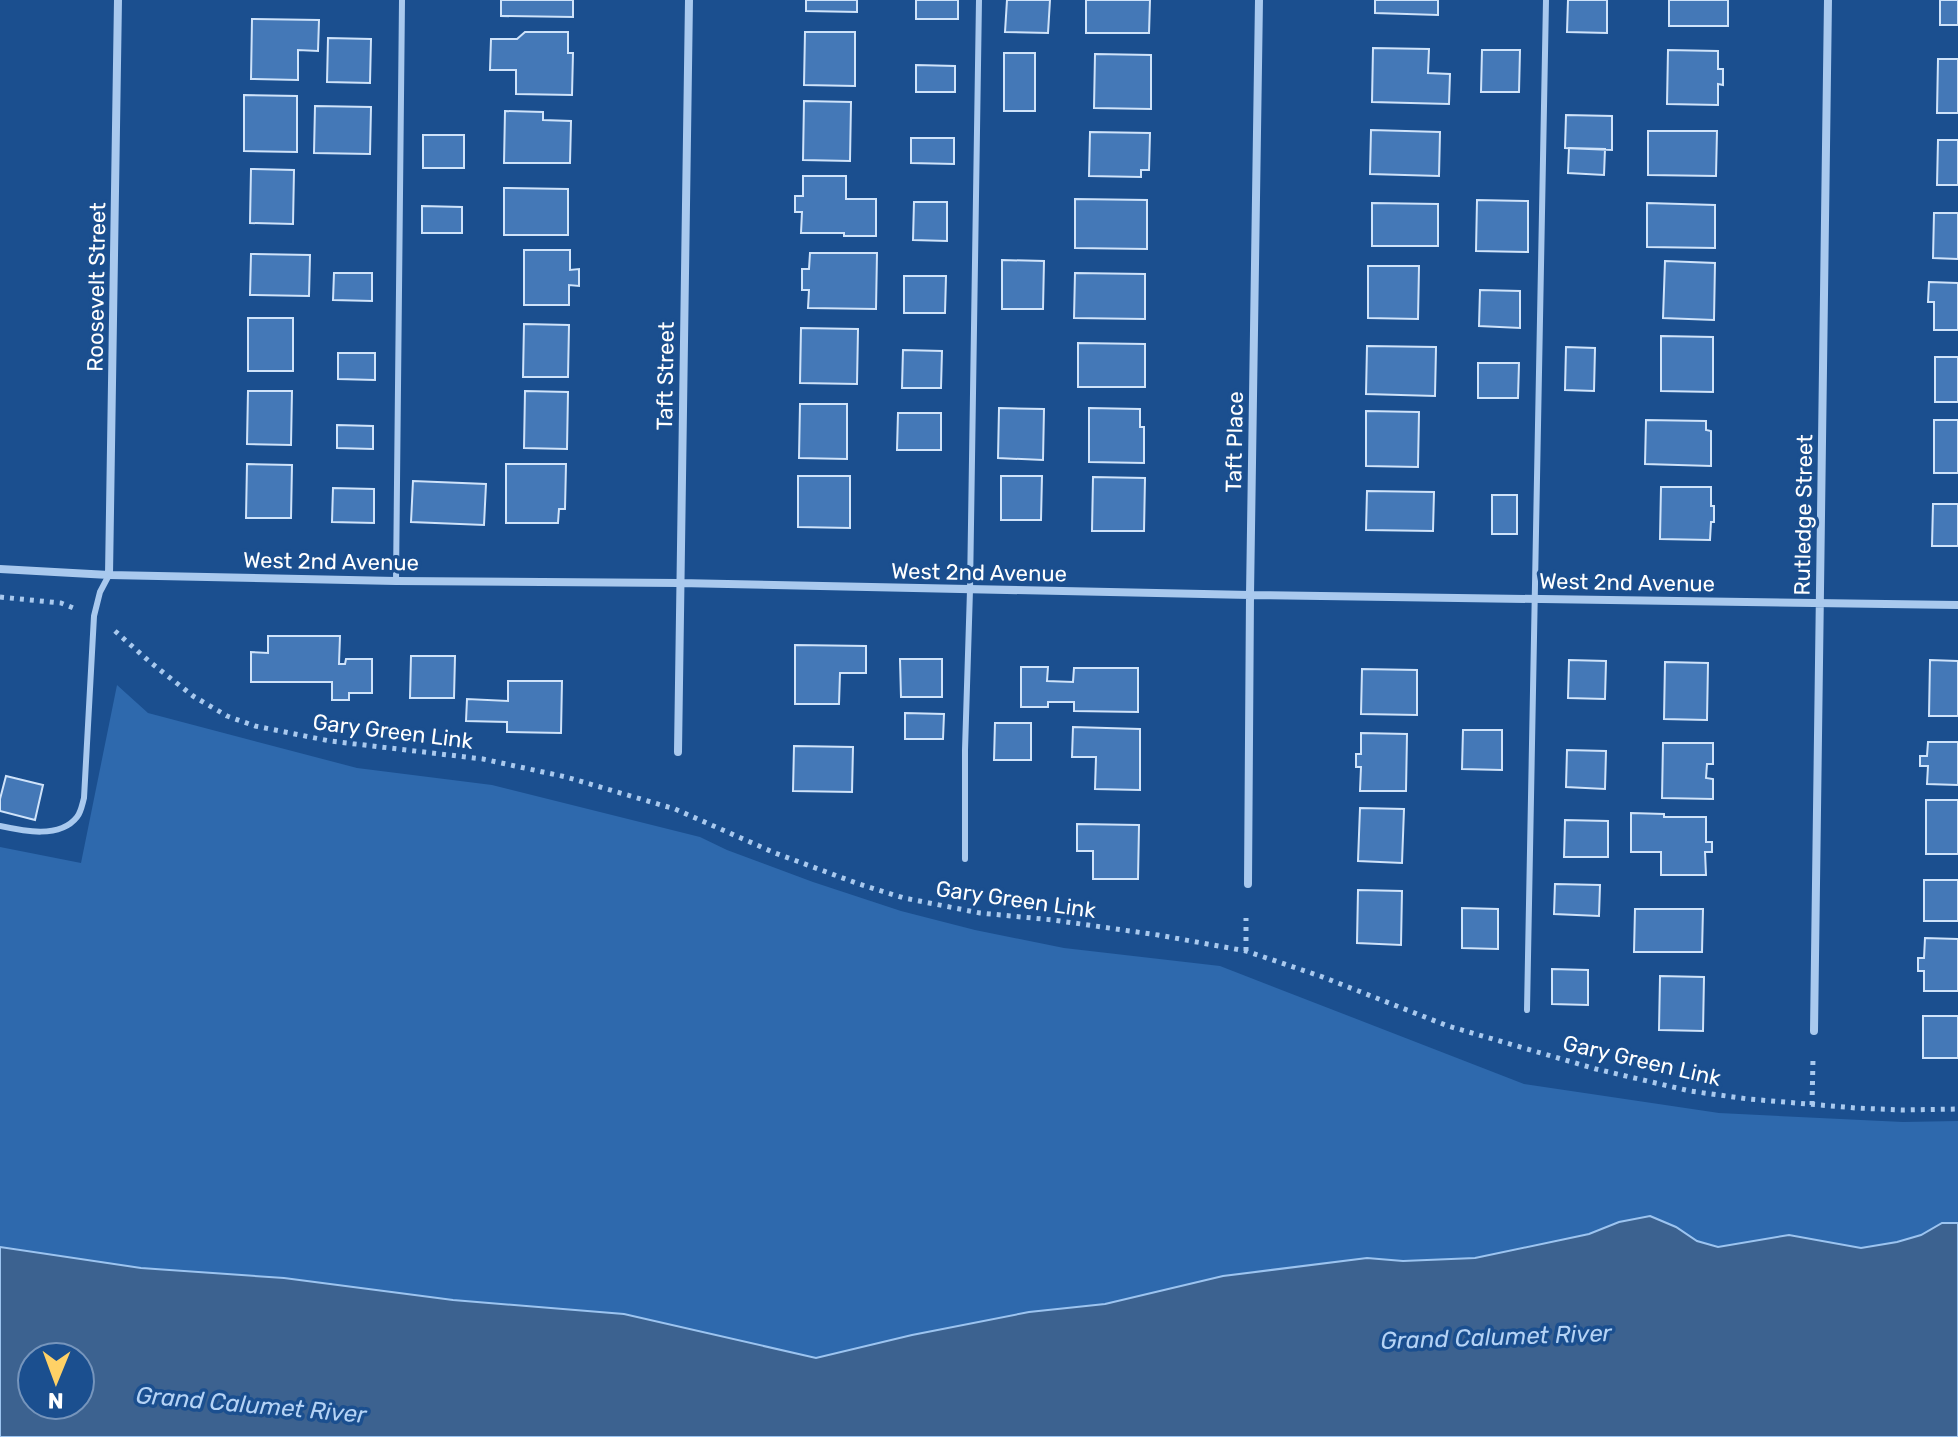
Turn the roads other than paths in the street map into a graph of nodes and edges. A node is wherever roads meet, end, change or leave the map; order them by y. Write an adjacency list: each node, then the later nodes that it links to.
1 (118, 0): 9 (street, Roosevelt Street)
2 (402, 0): 10 (lane)
3 (689, 0): 11 (street, Taft Street)
4 (979, 0): 12 (lane)
5 (1259, 0): 13 (street, Taft Place)
6 (1546, 0): 14 (lane)
7 (1828, 0): 15 (street, Rutledge Street)
8 (0, 569): 9 (street, West 2nd Avenue)
9 (109, 575): 10 (street, West 2nd Avenue); 18 (lane)
10 (396, 581): 11 (street, West 2nd Avenue)
11 (679, 583): 12 (street, West 2nd Avenue); 17 (street, Taft Street)
12 (970, 590): 13 (street, West 2nd Avenue); 19 (lane)
13 (1250, 595): 14 (street, West 2nd Avenue); 20 (street, Taft Place)
14 (1535, 598): 15 (street, West 2nd Avenue); 21 (lane)
15 (1820, 603): 16 (street, West 2nd Avenue); 22 (street, Rutledge Street)
16 (1958, 605)
17 (678, 752)
18 (0, 826)
19 (965, 859)
20 (1248, 884)
21 (1527, 1010)
22 (1814, 1031)

